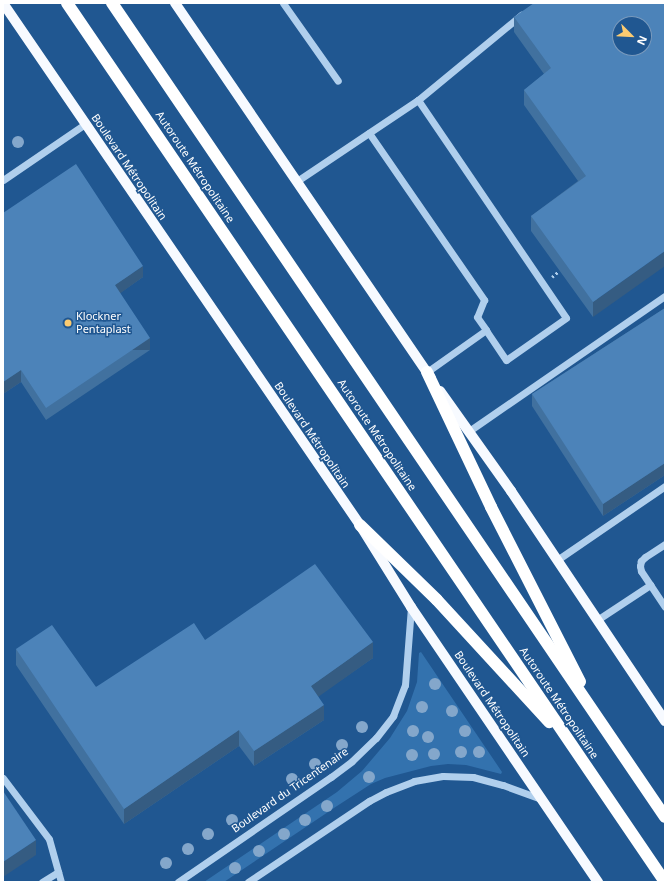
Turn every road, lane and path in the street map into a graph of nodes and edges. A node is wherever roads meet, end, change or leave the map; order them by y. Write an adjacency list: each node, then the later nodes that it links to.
1 (3, 3): 9 (main road, Boulevard Métropolitain)
2 (67, 3): 29 (highway, Autoroute Métropolitaine)
3 (112, 3): 28 (highway, Autoroute Métropolitaine)
4 (175, 3): 12 (main road)
5 (283, 3): 7 (street)
6 (527, 11): 8 (street)
7 (338, 81)
8 (418, 100): 10 (street); 16 (street)
9 (85, 124): 11 (street); 20 (main road, Boulevard Métropolitain)
10 (369, 133): 12 (street); 16 (street)
11 (3, 180)
12 (297, 181): 17 (main road)
13 (559, 271): 14 (path)
14 (548, 279)
15 (665, 296): 18 (street)
16 (486, 330): 17 (street)
17 (427, 372): 18 (main road); 28 (highway)
18 (469, 432): 22 (main road)
19 (665, 486): 22 (street)
20 (360, 525): 24 (main road, Boulevard Métropolitain); 29 (highway)
21 (665, 544): 23 (street)
22 (557, 560): 26 (main road)
23 (650, 586): 25 (street); 26 (street)
24 (411, 607): 31 (main road, Boulevard Métropolitain); 36 (street, Boulevard du Tricentenaire)
25 (665, 607)
26 (597, 620): 27 (main road)
27 (665, 722)
28 (604, 727): 32 (highway, Autoroute Métropolitaine)
29 (578, 754): 39 (highway, Autoroute Métropolitaine)
30 (3, 778): 33 (street)
31 (541, 799): 37 (street); 38 (main road, Boulevard Métropolitain)
32 (665, 817)
33 (58, 872): 34 (street); 35 (street)
34 (42, 882)
35 (61, 882)
36 (178, 882)
37 (248, 882)
38 (598, 882)
39 (665, 882)

